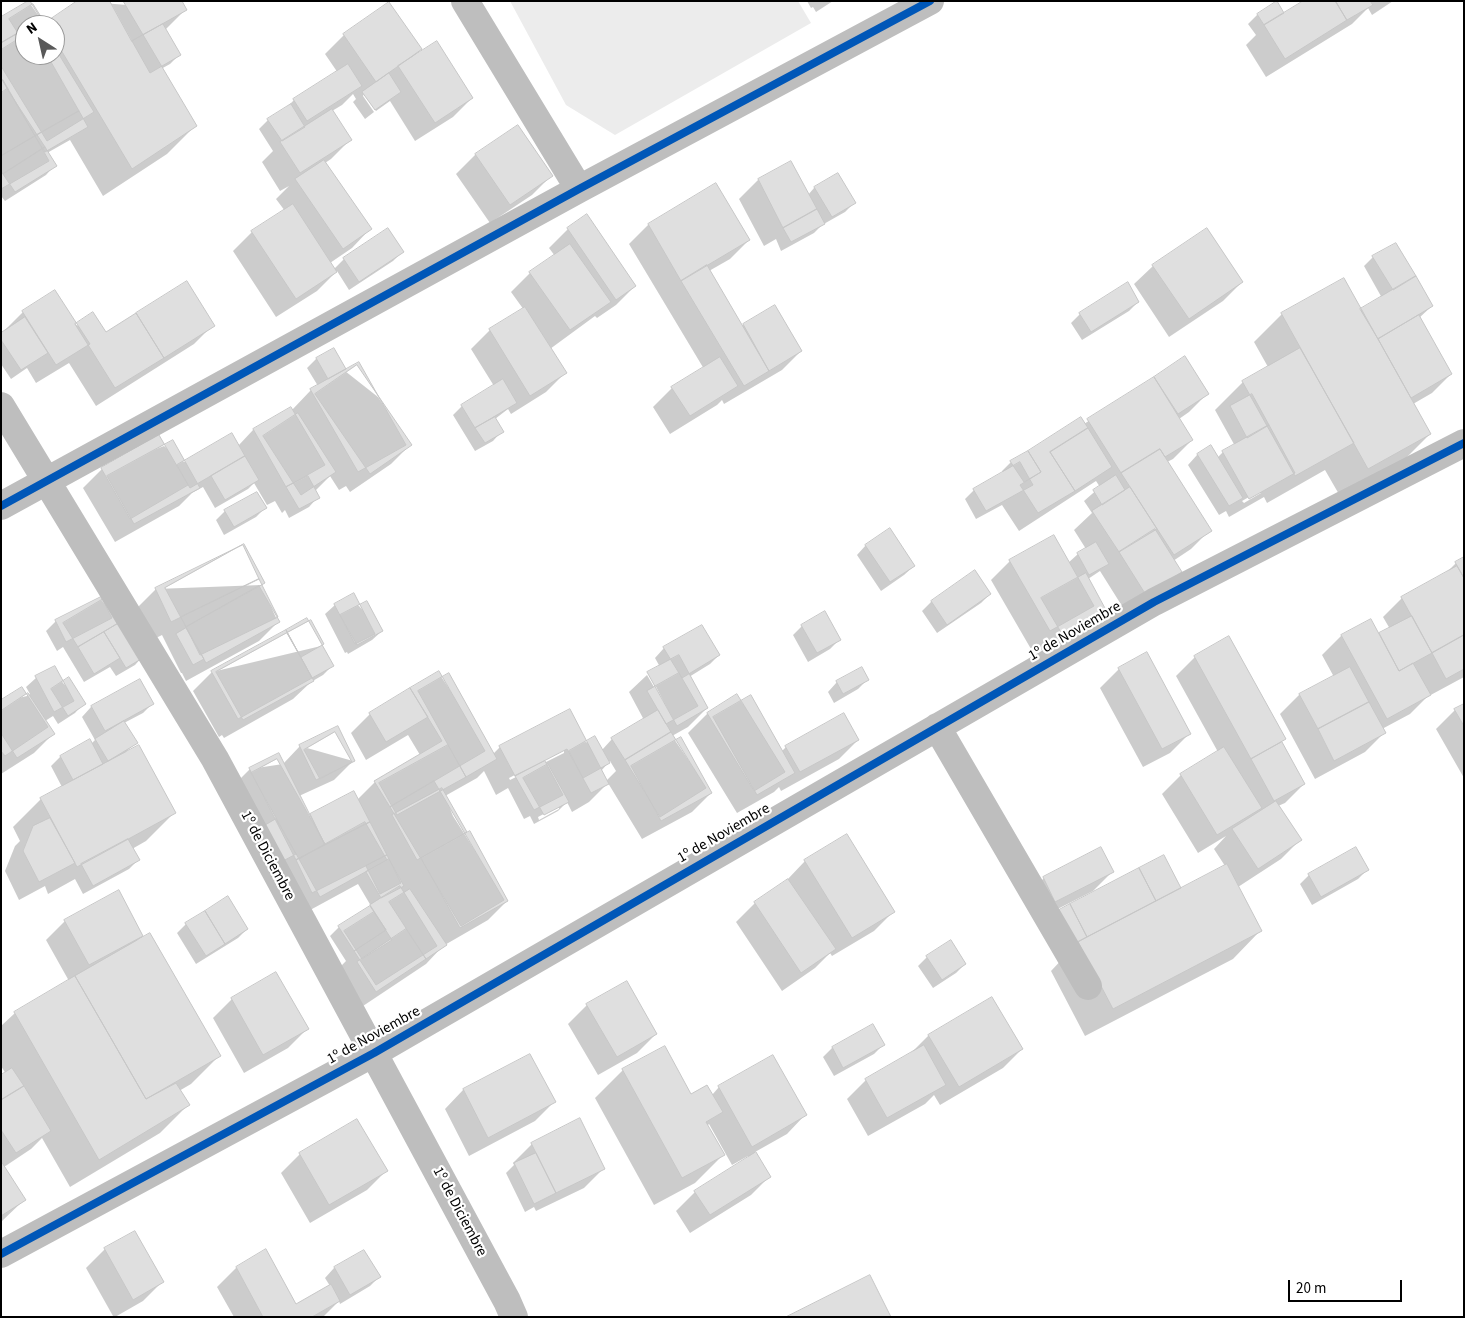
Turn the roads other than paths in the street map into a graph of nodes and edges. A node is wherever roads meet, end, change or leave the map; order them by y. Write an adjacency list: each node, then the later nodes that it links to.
1 (465, 1): 3 (street)
2 (930, 1): 3 (street)
3 (579, 189): 6 (street)
4 (1, 406): 6 (street, 1º de Diciembre)
5 (1464, 443): 8 (street, 1º de Noviembre)
6 (47, 482): 7 (street); 10 (street, 1º de Diciembre)
7 (1, 506)
8 (937, 727): 9 (street); 10 (street, 1º de Noviembre)
9 (1088, 986)
10 (374, 1053): 11 (street, 1º de Noviembre); 12 (street, 1º de Diciembre)
11 (1, 1254)
12 (514, 1317)

